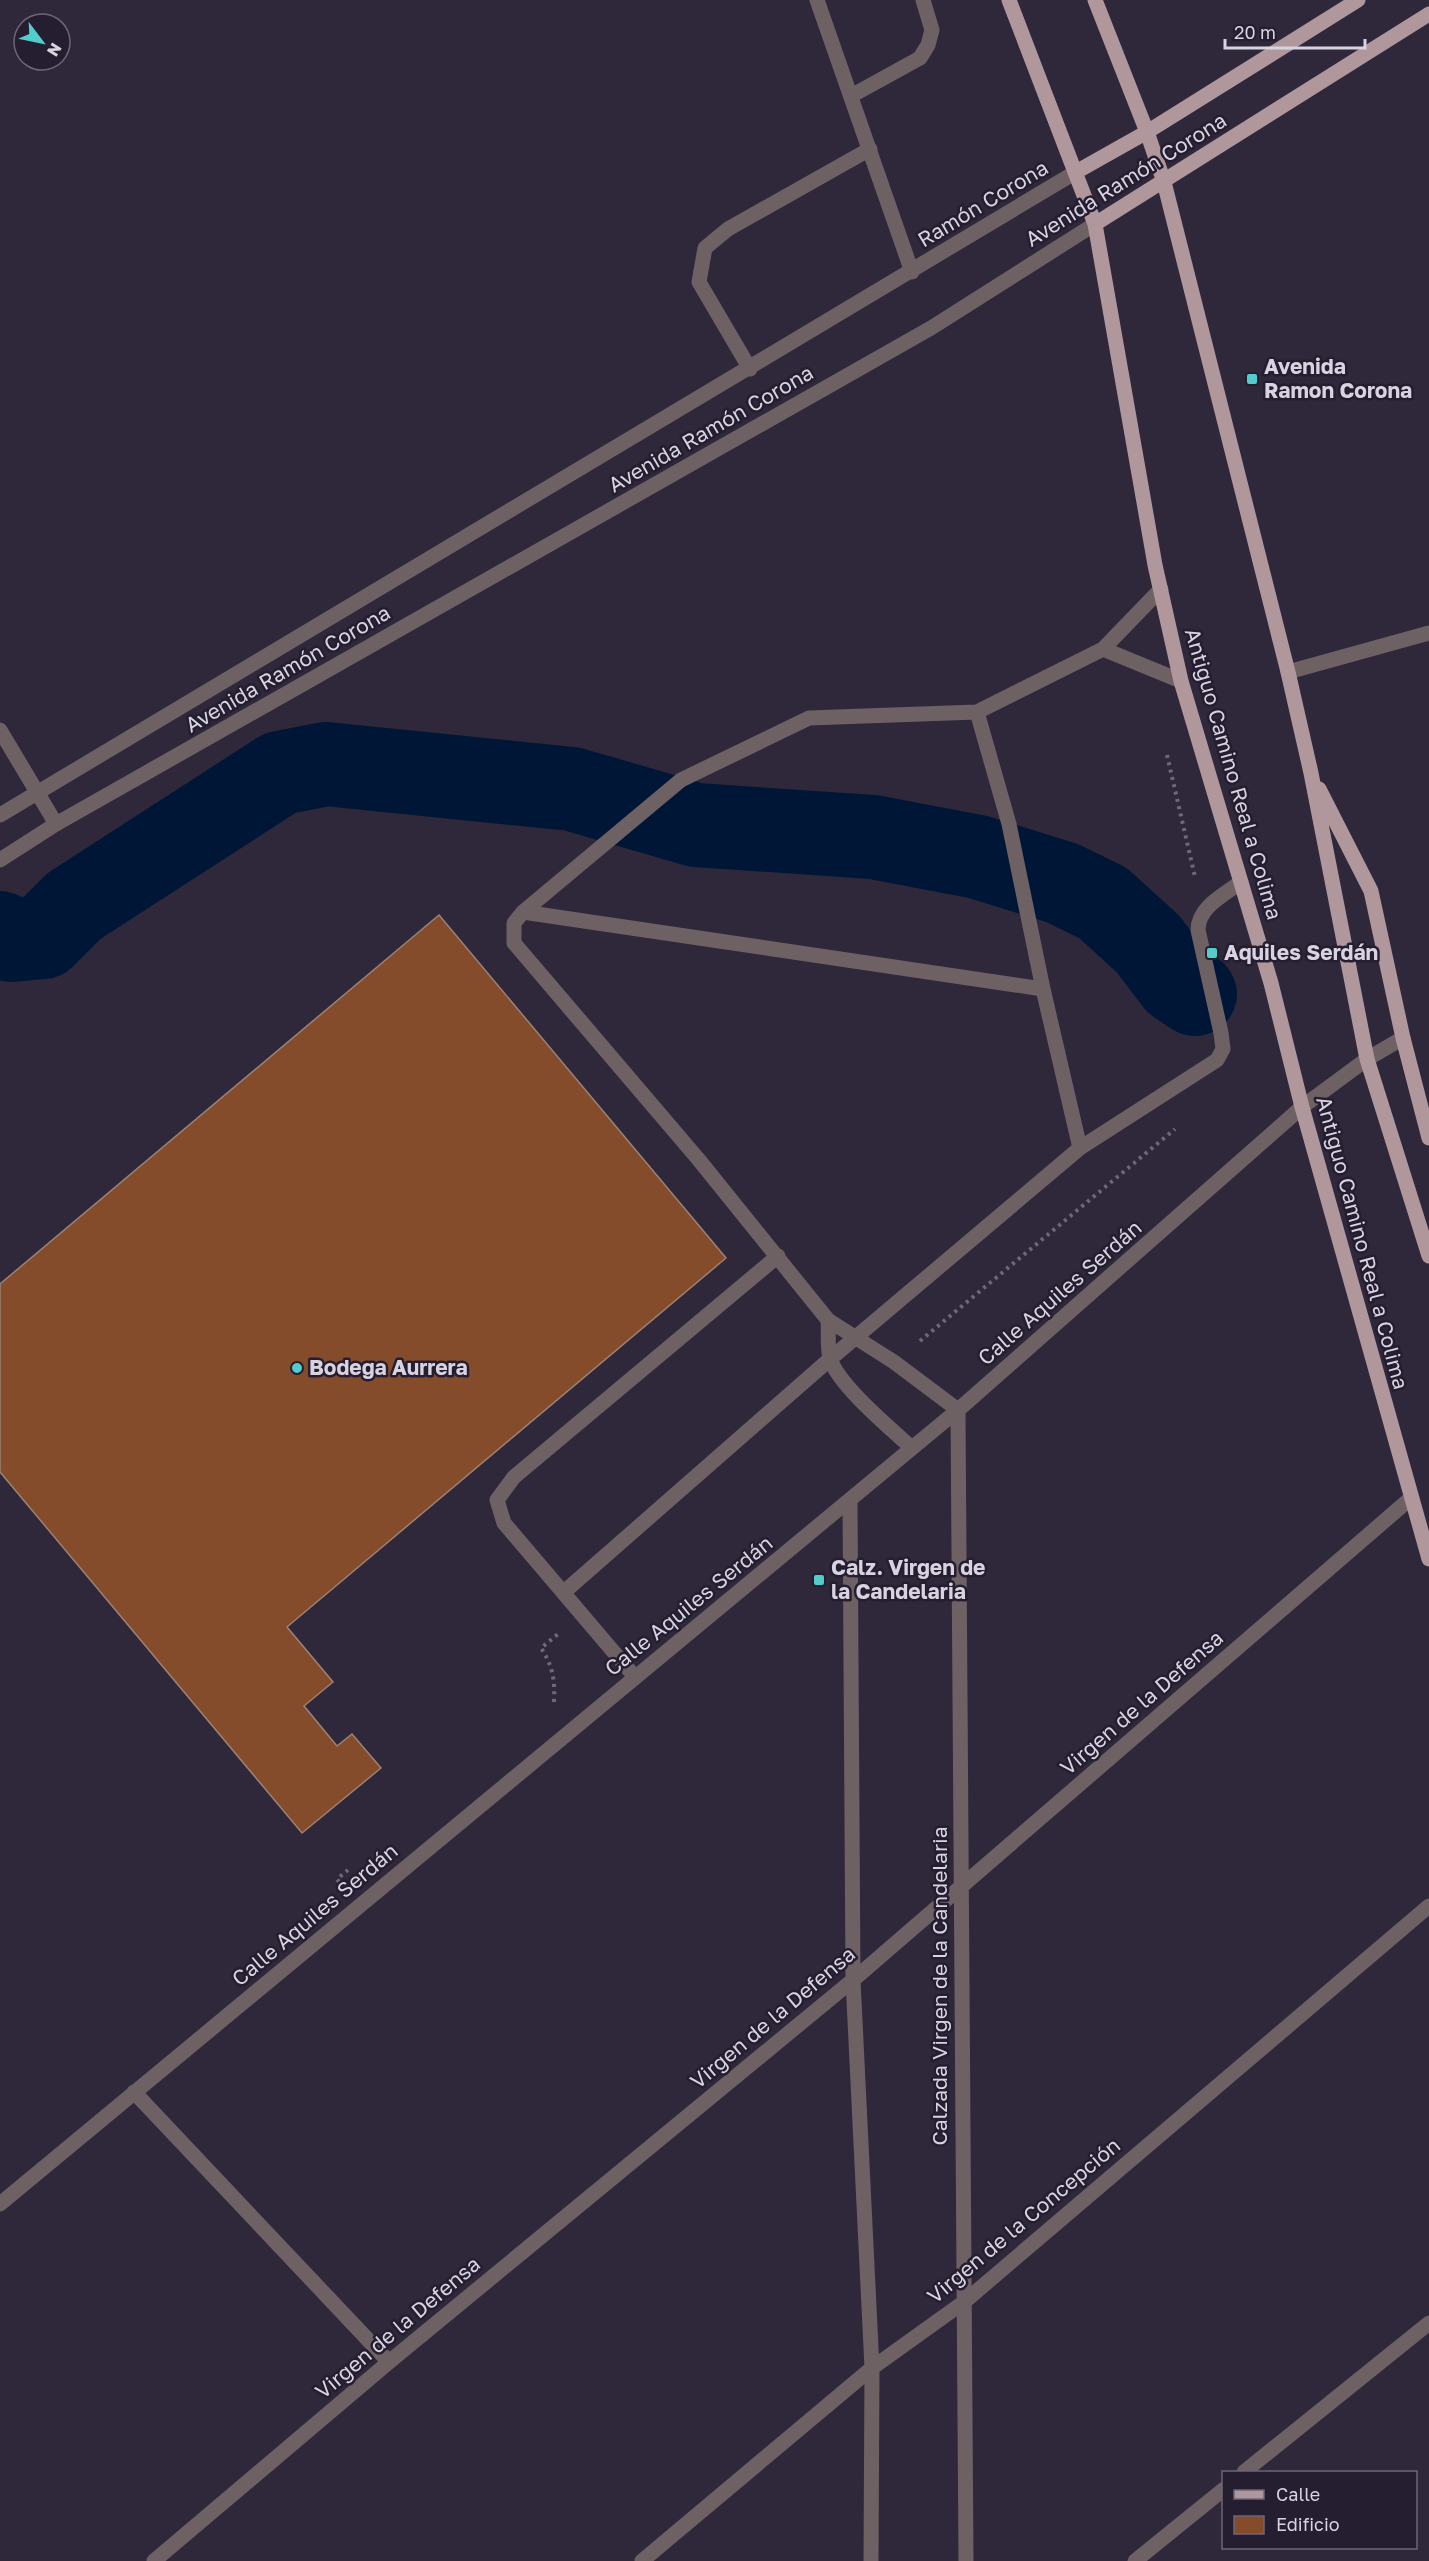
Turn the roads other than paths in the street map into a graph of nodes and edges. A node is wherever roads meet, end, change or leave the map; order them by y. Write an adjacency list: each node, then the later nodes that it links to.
1 (817, 0): 7 (street)
2 (923, 0): 7 (street)
3 (1009, 0): 10 (main road, Antiguo Camino Real a Colima)
4 (1095, 0): 8 (main road)
5 (1358, 0): 8 (main road, Avenida Ramón Corona)
6 (1429, 14): 11 (main road, Avenida Ramón Corona)
7 (851, 96): 9 (street)
8 (1147, 132): 10 (main road, Avenida Ramón Corona); 11 (main road)
9 (870, 149): 13 (street); 14 (street)
10 (1076, 172): 12 (main road, Antiguo Camino Real a Colima); 13 (street, Ramón Corona)
11 (1164, 182): 12 (main road, Avenida Ramón Corona); 18 (main road)
12 (1095, 224): 15 (main road, Antiguo Camino Real a Colima); 25 (street, Avenida Ramón Corona)
13 (912, 272): 14 (street, Avenida Ramón Corona)
14 (750, 369): 23 (street, Avenida Ramón Corona)
15 (1161, 590): 17 (street); 19 (main road, Antiguo Camino Real a Colima)
16 (1429, 633): 18 (street)
17 (1103, 649): 19 (street); 20 (street)
18 (1288, 672): 22 (main road)
19 (1181, 681): 27 (main road, Antiguo Camino Real a Colima)
20 (977, 712): 28 (street); 29 (street)
21 (0, 730): 23 (street)
22 (1311, 773): 30 (main road); 31 (main road)
23 (38, 792): 24 (street, Avenida Ramón Corona); 25 (street)
24 (0, 815)
25 (56, 824): 26 (street, Avenida Ramón Corona)
26 (1, 858)
27 (1241, 882): 32 (main road, Antiguo Camino Real a Colima); 34 (street)
28 (523, 912): 29 (street); 35 (street)
29 (1043, 989): 34 (street)
30 (1403, 1038): 31 (street, Calle Aquiles Serdán); 33 (main road)
31 (1367, 1059): 32 (street, Calle Aquiles Serdán); 36 (main road)
32 (1302, 1107): 40 (street, Calle Aquiles Serdán); 42 (main road, Antiguo Camino Real a Colima)
33 (1429, 1138)
34 (1080, 1148): 38 (street)
35 (778, 1256): 37 (street); 45 (street)
36 (1429, 1256)
37 (828, 1320): 38 (street); 39 (street)
38 (856, 1338): 39 (street); 40 (street)
39 (830, 1359): 41 (street); 45 (street)
40 (958, 1410): 41 (street, Calle Aquiles Serdán); 47 (street, Calzada Virgen de la Candelaria)
41 (912, 1448): 43 (street, Calle Aquiles Serdán)
42 (1410, 1498): 44 (main road, Antiguo Camino Real a Colima); 47 (street, Virgen de la Defensa)
43 (850, 1501): 46 (street, Calle Aquiles Serdán); 49 (street)
44 (1429, 1559)
45 (564, 1592): 46 (street)
46 (635, 1677): 50 (street, Calle Aquiles Serdán)
47 (961, 1887): 49 (street, Virgen de la Defensa); 52 (street, Calzada Virgen de la Candelaria)
48 (1429, 1906): 52 (street, Virgen de la Concepción)
49 (853, 1980): 54 (street, Virgen de la Defensa); 55 (street)
50 (134, 2092): 51 (street, Calle Aquiles Serdán); 54 (street)
51 (0, 2204)
52 (964, 2302): 55 (street, Virgen de la Concepción); 61 (street, Calzada Virgen de la Candelaria)
53 (1429, 2323): 56 (street)
54 (389, 2362): 58 (street, Virgen de la Defensa)
55 (872, 2368): 59 (street, Virgen de la Concepción); 60 (street)
56 (1245, 2471)
57 (1222, 2491): 62 (street)
58 (154, 2561)
59 (642, 2561)
60 (871, 2561)
61 (966, 2561)
62 (1135, 2561)

